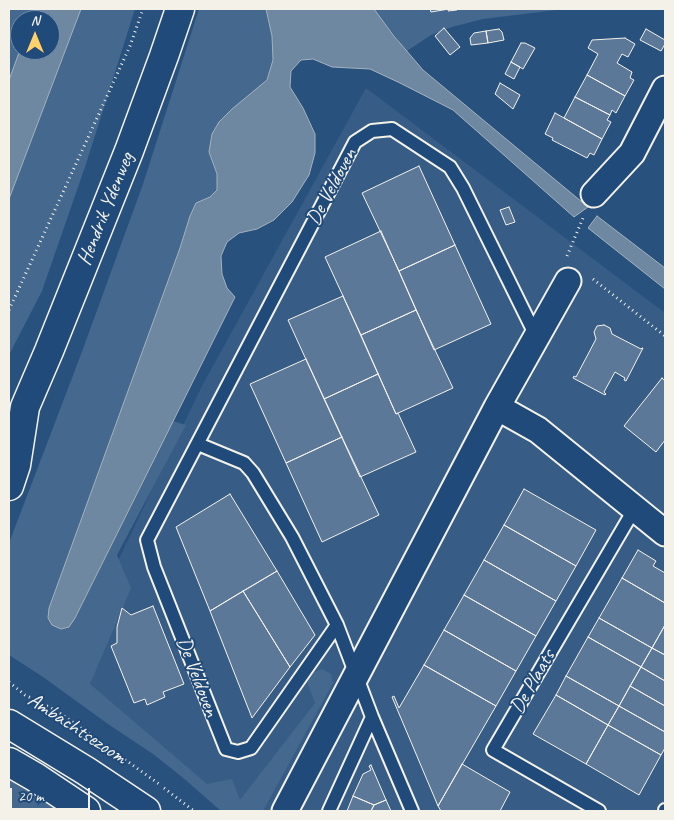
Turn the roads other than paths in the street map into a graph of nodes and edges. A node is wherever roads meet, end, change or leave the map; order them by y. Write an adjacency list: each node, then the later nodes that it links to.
1 (180, 9): 7 (main road, Hendrik Ydenweg)
2 (665, 89): 3 (street)
3 (594, 194)
4 (570, 271): 5 (street)
5 (536, 336): 6 (street); 8 (lane, De Veldoven)
6 (497, 407): 10 (street); 13 (street)
7 (17, 418): 9 (main road, Hendrik Ydenweg)
8 (198, 444): 12 (lane); 12 (lane, De Veldoven)
9 (9, 486)
10 (635, 508): 11 (street); 22 (lane, De Plaats)
11 (665, 533)
12 (337, 624): 13 (lane)
13 (357, 676): 14 (lane); 19 (street)
14 (372, 717): 20 (lane); 21 (lane)
15 (9, 724): 18 (main road, Ambachtsezoom)
16 (9, 762): 17 (main road)
17 (86, 811)
18 (146, 811)
19 (286, 811)
20 (329, 811)
21 (412, 811)
22 (599, 811)

